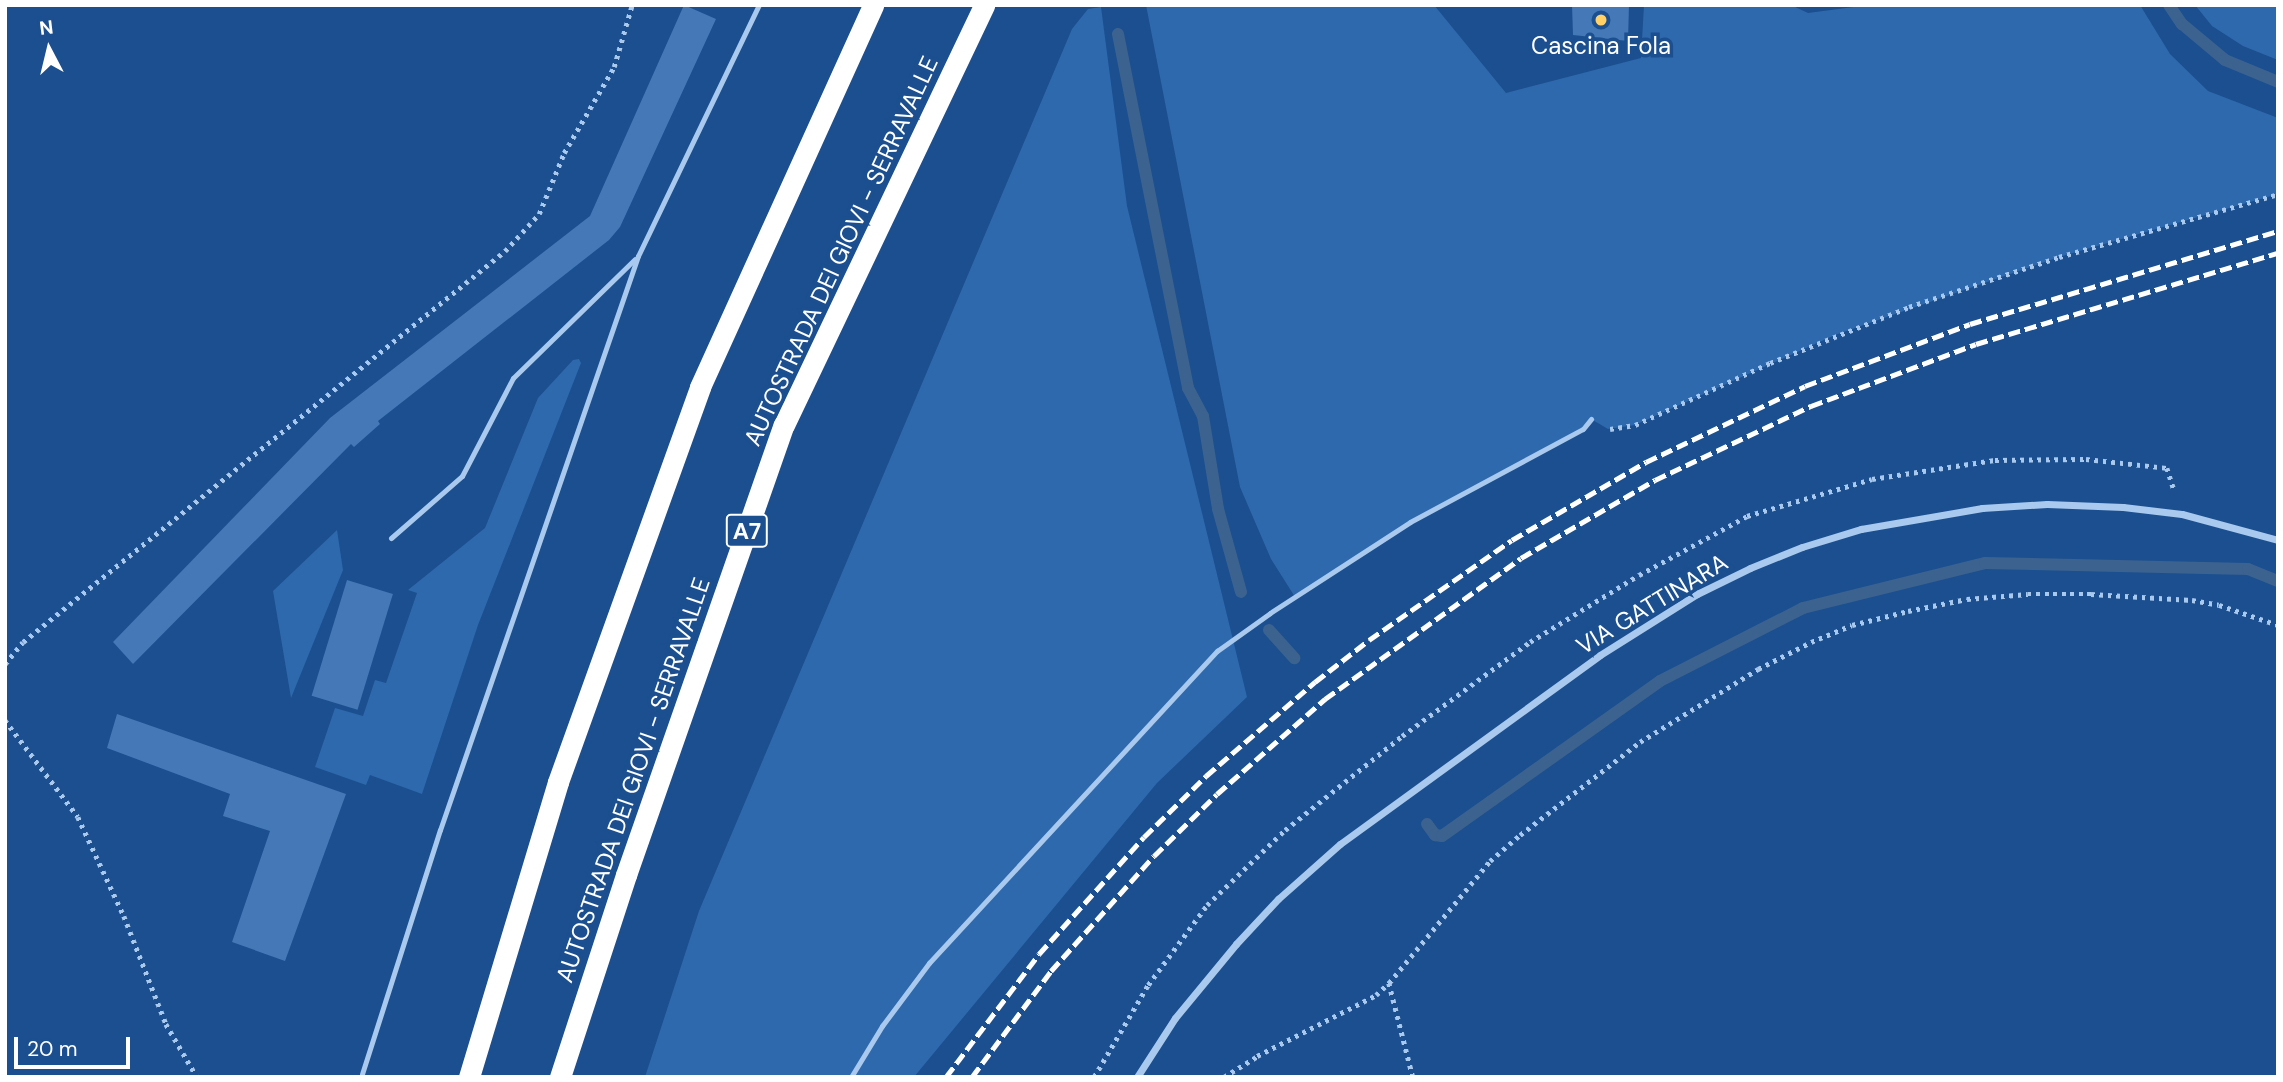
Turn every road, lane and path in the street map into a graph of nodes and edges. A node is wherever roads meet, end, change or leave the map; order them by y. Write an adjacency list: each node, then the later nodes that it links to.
1 (632, 5): 11 (path)
2 (759, 5): 6 (lane)
3 (873, 5): 16 (highway)
4 (984, 5): 17 (highway, AUTOSTRADA DEI GIOVI - SERRAVALLE / A7)
5 (2278, 194): 7 (path)
6 (638, 256): 8 (lane); 14 (lane)
7 (1591, 419): 18 (lane)
8 (391, 538)
9 (2278, 540): 19 (street, VIA GATTINARA)
10 (2278, 625): 13 (path)
11 (5, 664)
12 (5, 720): 15 (path)
13 (1389, 983): 20 (path); 21 (path)
14 (362, 1074)
15 (197, 1077)
16 (469, 1077)
17 (560, 1077)
18 (852, 1077)
19 (1137, 1077)
20 (1224, 1077)
21 (1413, 1077)

